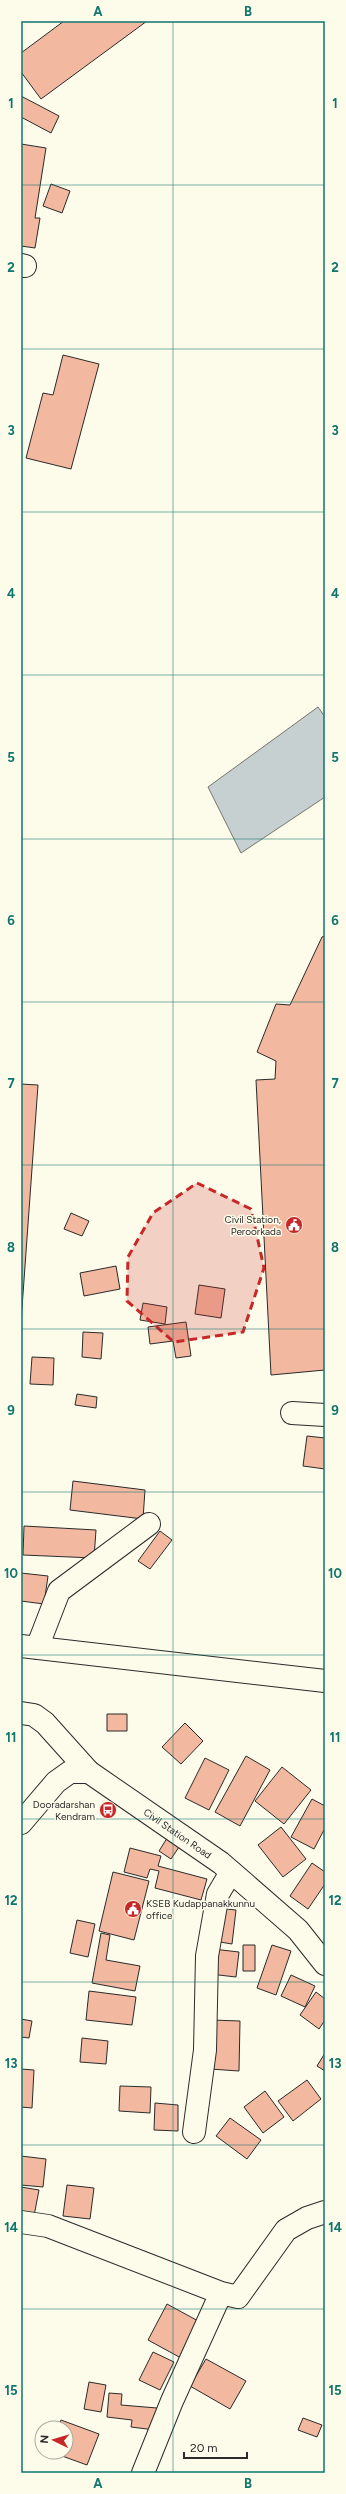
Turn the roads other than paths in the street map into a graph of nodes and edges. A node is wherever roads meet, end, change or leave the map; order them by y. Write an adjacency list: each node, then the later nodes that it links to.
1 (292, 1413): 2 (street)
2 (325, 1414)
3 (149, 1524): 4 (street)
4 (29, 1647): 5 (street)
5 (325, 1681)
6 (21, 1713): 7 (street, Civil Station Road)
7 (89, 1772): 8 (street); 9 (street, Civil Station Road)
8 (21, 1823)
9 (231, 1872): 10 (street, Civil Station Road); 11 (street)
10 (325, 1964)
11 (194, 2132)
12 (325, 2212): 14 (street)
13 (21, 2222): 14 (street)
14 (221, 2293): 15 (street)
15 (143, 2473)

